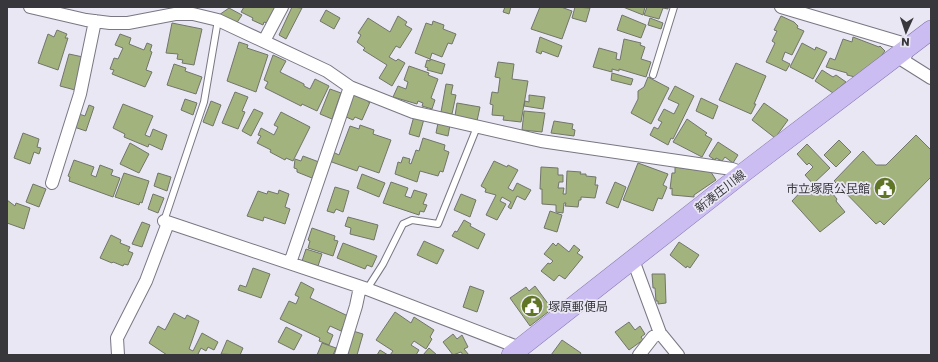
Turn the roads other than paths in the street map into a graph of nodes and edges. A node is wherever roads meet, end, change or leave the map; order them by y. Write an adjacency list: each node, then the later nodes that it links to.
1 (30, 7): 7 (street)
2 (282, 7): 9 (street)
3 (674, 7): 11 (lane)
4 (781, 7): 10 (street)
5 (175, 10): 6 (street); 7 (street)
6 (218, 20): 9 (street); 17 (lane)
7 (95, 21): 16 (street)
8 (931, 30): 10 (main road, 新湊庄川線)
9 (264, 41): 13 (street)
10 (908, 46): 12 (street); 15 (main road, 新湊庄川線)
11 (653, 75)
12 (931, 78)
13 (350, 87): 14 (street); 19 (street)
14 (478, 127): 15 (street); 20 (lane)
15 (743, 173): 18 (main road, 新湊庄川線)
16 (52, 183)
17 (166, 222): 19 (street); 23 (street)
18 (633, 260): 21 (street); 22 (main road, 新湊庄川線)
19 (290, 263): 20 (street)
20 (363, 288): 22 (street); 24 (street)
21 (660, 333): 25 (street); 26 (street)
22 (515, 351)
23 (118, 355)
24 (341, 355)
25 (639, 355)
26 (678, 355)

